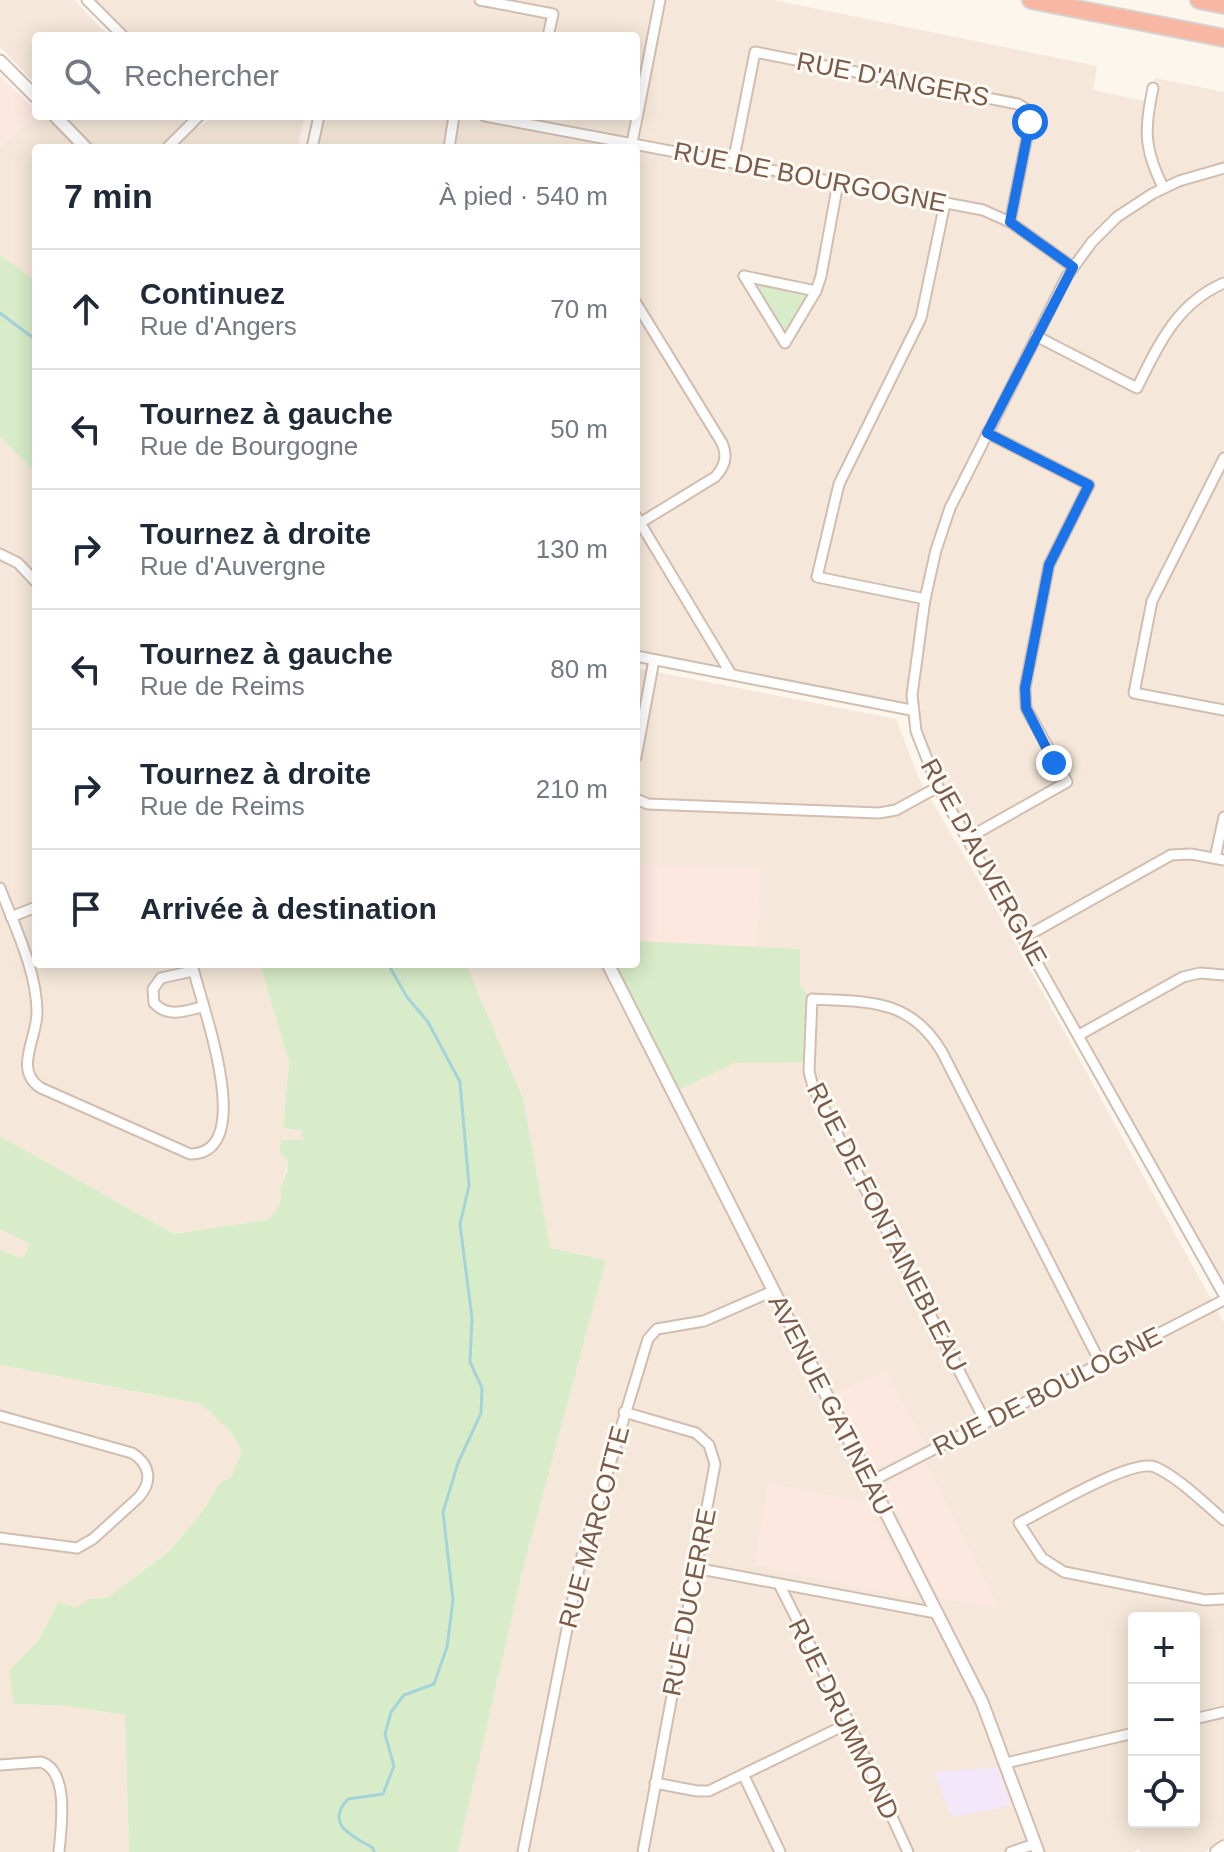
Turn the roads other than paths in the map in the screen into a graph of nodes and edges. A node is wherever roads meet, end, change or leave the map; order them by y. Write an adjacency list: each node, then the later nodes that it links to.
1 (87, 0): 7 (street)
2 (480, 0): 8 (street)
3 (660, 0): 13 (street)
4 (1031, 0): 9 (highway)
5 (1199, 0): 6 (highway)
6 (1224, 5)
7 (119, 32)
8 (549, 32)
9 (1224, 38)
10 (0, 61): 12 (street)
11 (1153, 88): 30 (street)
12 (32, 93)
13 (640, 102)
14 (59, 120): 21 (street)
15 (195, 120): 22 (street)
16 (318, 120): 23 (street)
17 (453, 120): 24 (street)
18 (532, 120): 20 (street, RUE DE BOURGOGNE)
19 (637, 120): 20 (street)
20 (632, 143): 25 (street, RUE DE BOURGOGNE)
21 (82, 144)
22 (171, 144)
23 (313, 144)
24 (450, 144)
25 (637, 144)
26 (640, 145): 27 (street, RUE DE BOURGOGNE)
27 (733, 163): 29 (street, RUE DE BOURGOGNE); 32 (street, RUE D'ANGERS)
28 (1224, 168): 30 (street, RUE D'AUVERGNE)
29 (838, 183): 31 (street, RUE DE BOURGOGNE); 35 (street)
30 (1163, 187): 33 (street, RUE D'AUVERGNE)
31 (945, 203): 32 (street, RUE DE BOURGOGNE); 44 (street)
32 (1010, 222): 33 (street, RUE DE BOURGOGNE)
33 (1073, 267): 37 (street, RUE D'AUVERGNE)
34 (1224, 283): 37 (street)
35 (816, 291): 35 (street)
36 (640, 310): 40 (street)
37 (1036, 336): 38 (street, RUE D'AUVERGNE)
38 (987, 433): 44 (street, RUE D'AUVERGNE); 54 (street)
39 (1224, 458): 49 (street)
40 (640, 519)
41 (640, 523): 47 (street)
42 (0, 554): 43 (street)
43 (32, 578)
44 (925, 599): 48 (street, RUE D'AUVERGNE)
45 (640, 657): 46 (street)
46 (654, 660): 47 (street); 50 (street)
47 (731, 674): 48 (street)
48 (911, 710): 51 (street, RUE D'AUVERGNE)
49 (1224, 710)
50 (640, 735)
51 (938, 787): 52 (street); 54 (street, RUE D'AUVERGNE)
52 (640, 801)
53 (1224, 817): 55 (street)
54 (968, 838): 59 (street, RUE D'AUVERGNE)
55 (1220, 859): 59 (street)
56 (0, 888): 58 (street)
57 (32, 909): 58 (street)
58 (11, 917): 64 (street)
59 (1025, 937): 65 (street, RUE D'AUVERGNE)
60 (189, 968): 64 (street)
61 (192, 968): 64 (street)
62 (610, 968): 66 (street, AVENUE GATINEAU)
63 (1224, 975): 65 (street)
64 (202, 1007)
65 (1079, 1035): 67 (street, RUE D'AUVERGNE)
66 (773, 1291): 69 (street, RUE MARCOTTE); 72 (street, AVENUE GATINEAU)
67 (1224, 1298): 68 (street, RUE DE BOULOGNE)
68 (1101, 1364): 71 (street, RUE DE BOULOGNE); 71 (street, RUE DE FONTAINEBLEAU)
69 (624, 1412): 75 (street, RUE DUCERRE); 90 (street, RUE MARCOTTE)
70 (0, 1416): 74 (street)
71 (986, 1423): 72 (street, RUE DE BOULOGNE)
72 (870, 1482): 78 (street, AVENUE GATINEAU)
73 (1224, 1520): 77 (street)
74 (0, 1538)
75 (695, 1568): 76 (street); 86 (street, RUE DUCERRE)
76 (780, 1586): 78 (street); 81 (street, RUE DRUMMOND)
77 (1224, 1599)
78 (936, 1613): 83 (street, AVENUE GATINEAU)
79 (1224, 1712): 80 (street)
80 (1200, 1718)
81 (849, 1723): 85 (street); 93 (street, RUE DRUMMOND)
82 (1128, 1734): 83 (street)
83 (1006, 1763): 88 (street, AVENUE GATINEAU)
84 (0, 1765): 89 (street)
85 (744, 1776): 86 (street); 92 (street)
86 (655, 1783): 91 (street, RUE DUCERRE)
87 (1224, 1847): 95 (main road)
88 (1037, 1848): 94 (street)
89 (59, 1852)
90 (523, 1852)
91 (643, 1852)
92 (780, 1852)
93 (908, 1852)
94 (1011, 1852)
95 (1217, 1852)

